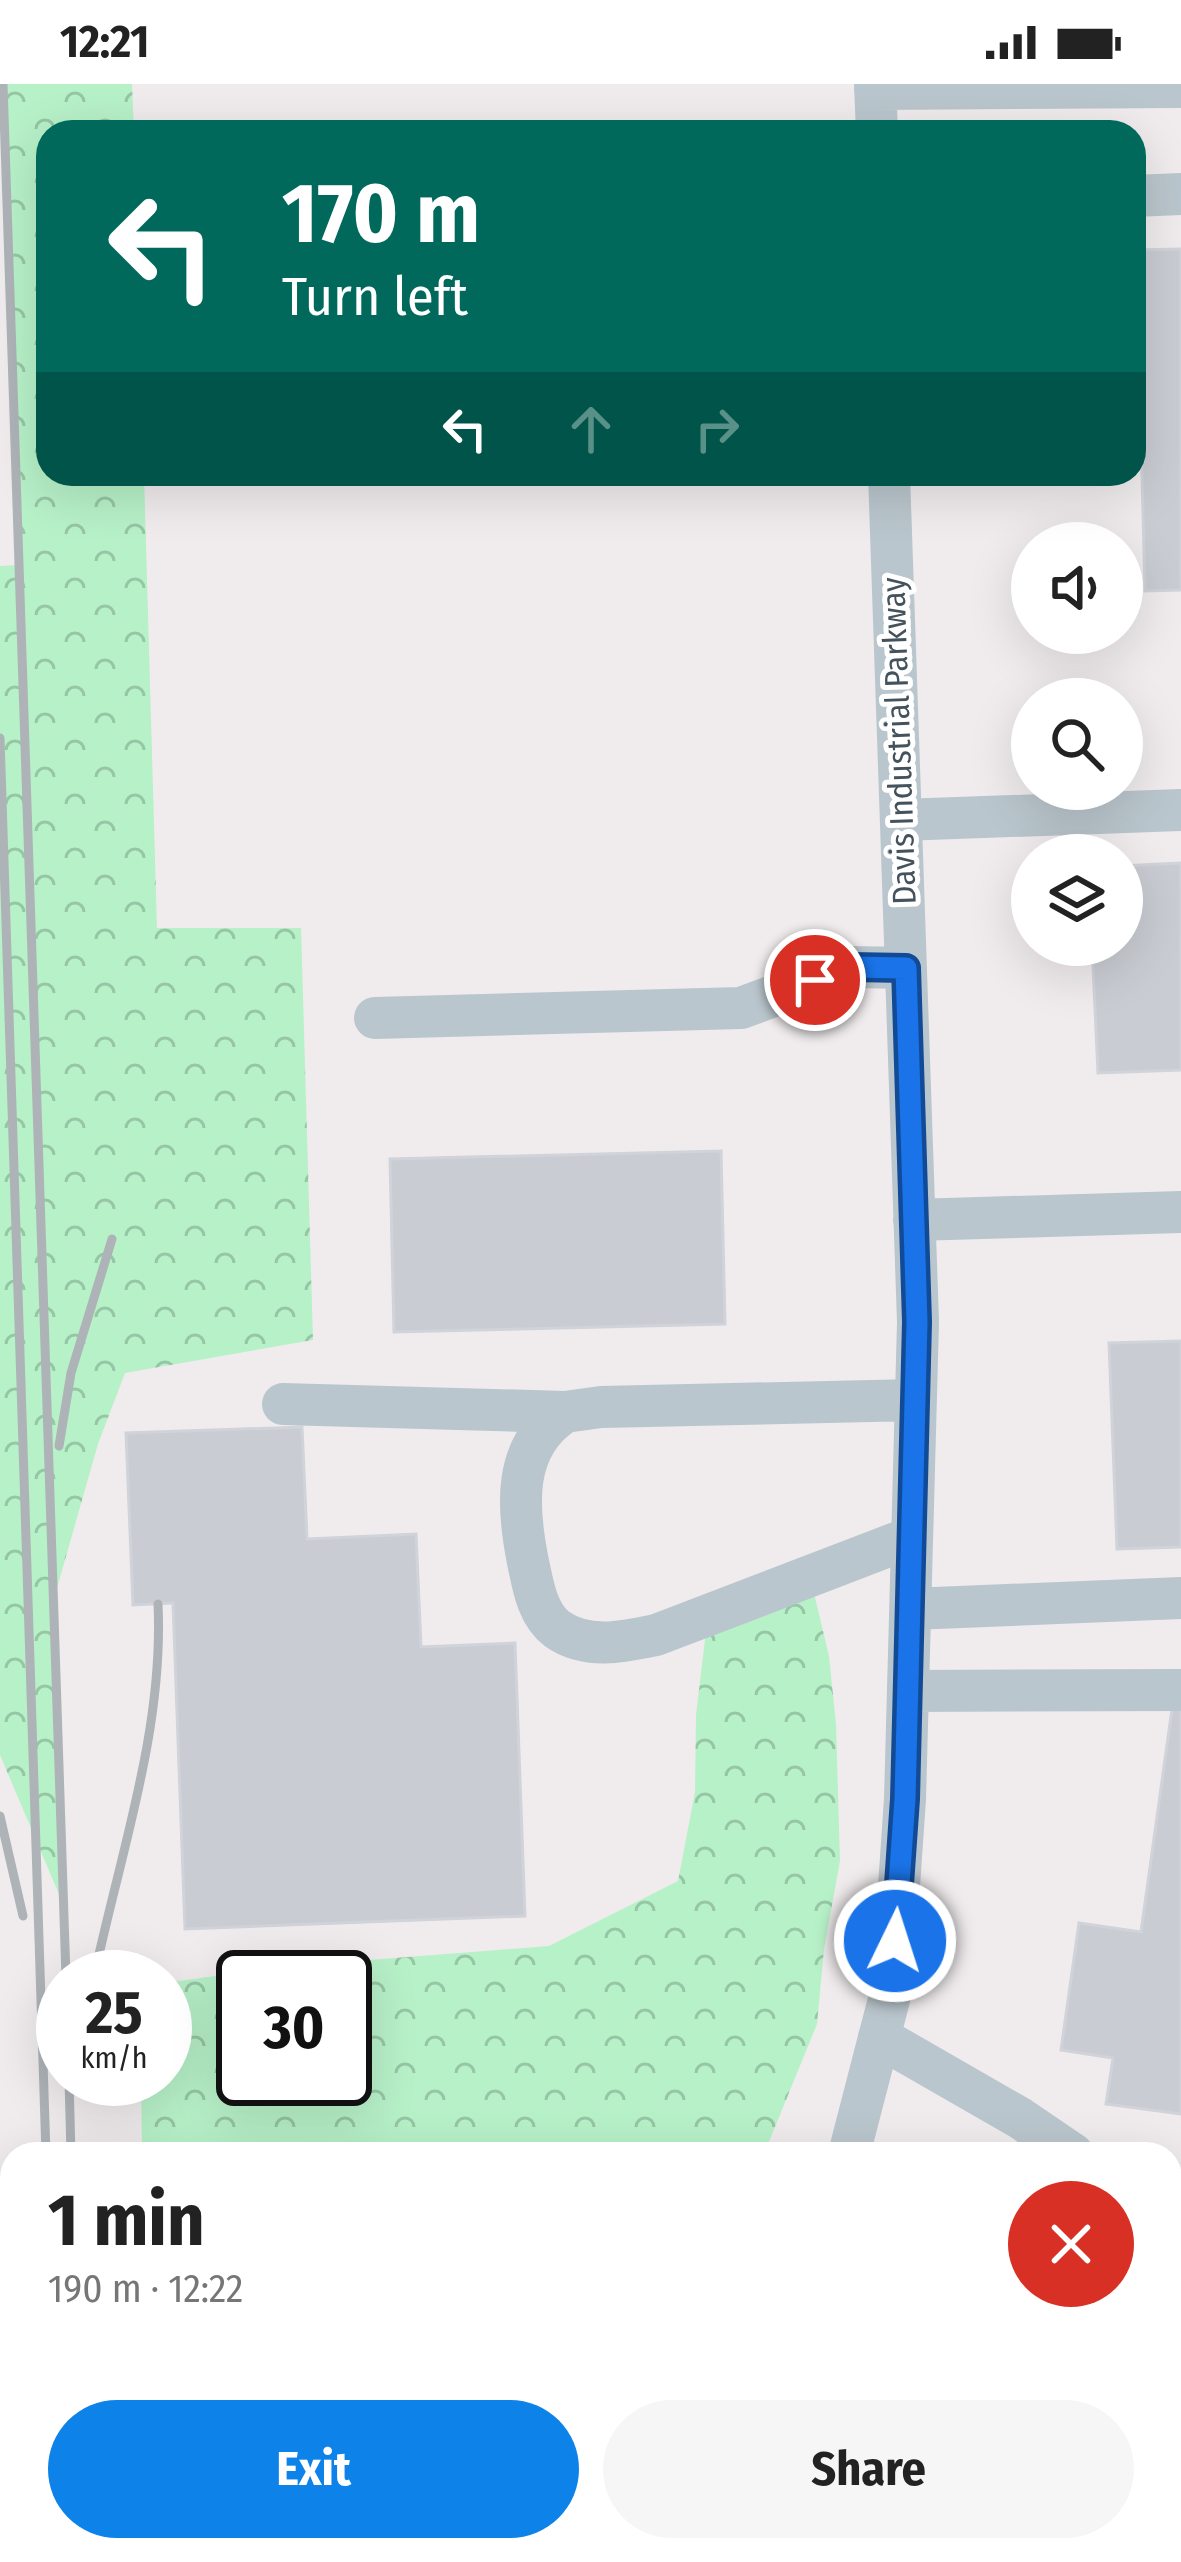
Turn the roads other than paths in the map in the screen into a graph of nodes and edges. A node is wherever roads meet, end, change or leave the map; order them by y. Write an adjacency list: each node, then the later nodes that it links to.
1 (875, 86): 2 (street); 3 (street)
2 (1181, 87)
3 (876, 120)
4 (1181, 194): 5 (street)
5 (1146, 195)
6 (889, 486): 8 (street, Davis Industrial Parkway)
7 (1181, 810): 8 (street)
8 (901, 820): 9 (street, Davis Industrial Parkway)
9 (906, 968): 10 (street); 12 (street, Davis Industrial Parkway)
10 (375, 1018)
11 (1181, 1212): 12 (street)
12 (914, 1220): 13 (street, Davis Industrial Parkway)
13 (916, 1400): 15 (street); 16 (street, Davis Industrial Parkway)
14 (283, 1404): 15 (street)
15 (565, 1412): 16 (street)
16 (912, 1537): 18 (street, Davis Industrial Parkway)
17 (1181, 1598): 18 (street)
18 (910, 1609): 20 (street, Davis Industrial Parkway)
19 (1181, 1690): 20 (street)
20 (908, 1691): 21 (street, Davis Industrial Parkway)
21 (880, 2038): 22 (street, Davis Industrial Parkway); 23 (street)
22 (852, 2142)
23 (1055, 2142)

